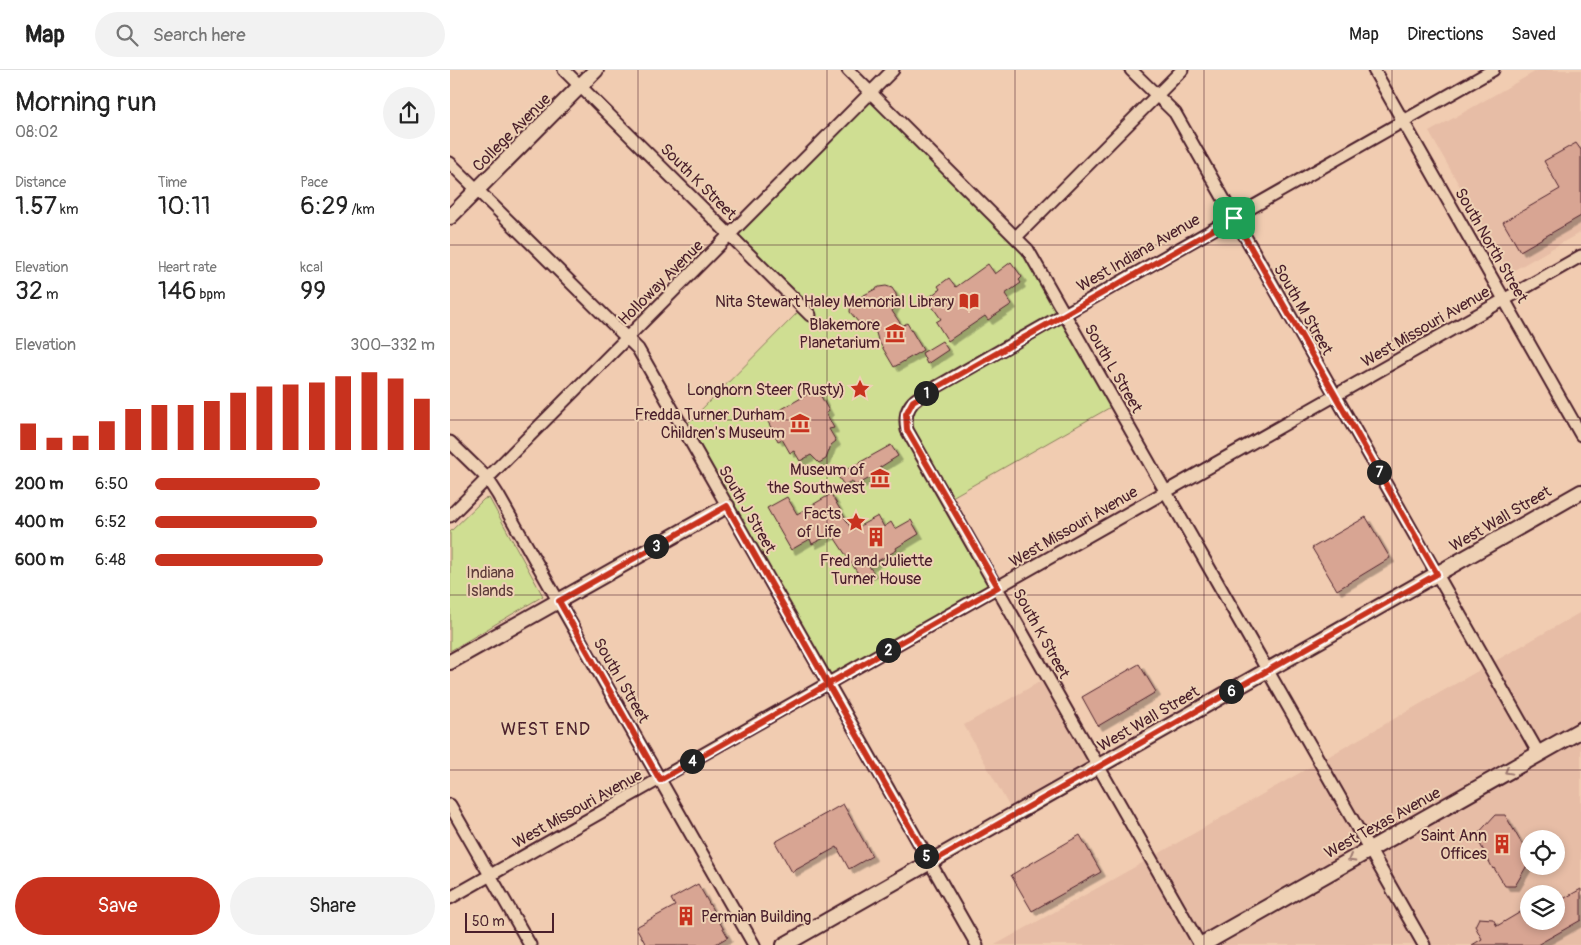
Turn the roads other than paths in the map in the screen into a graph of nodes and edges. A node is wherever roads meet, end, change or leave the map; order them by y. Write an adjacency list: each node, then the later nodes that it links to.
1 (564, 70): 9 (street, South K Street)
2 (596, 70): 9 (street, College Avenue)
3 (848, 70): 10 (street, South L Street)
4 (893, 70): 10 (street, Holloway Avenue)
5 (1131, 70): 11 (street, South M Street)
6 (1182, 70): 11 (street)
7 (1374, 70): 12 (street, South North Street)
8 (1493, 70): 12 (street, West Indiana Avenue)
9 (580, 86): 14 (street, College Avenue); 17 (street, South K Street)
10 (870, 92): 17 (street, Holloway Avenue); 18 (street, South L Street)
11 (1157, 95): 16 (street, South M Street); 18 (street)
12 (1403, 121): 16 (street, West Indiana Avenue); 20 (street, South North Street)
13 (450, 163): 14 (street, South J Street)
14 (477, 190): 15 (street, College Avenue); 23 (street, South J Street)
15 (450, 218)
16 (1234, 218): 21 (street, West Indiana Avenue); 24 (street, South M Street)
17 (729, 235): 22 (street, South K Street); 23 (street, Holloway Avenue)
18 (1017, 236): 21 (street, South L Street)
19 (1581, 256): 20 (street, West Missouri Avenue)
20 (1504, 300): 24 (street, West Missouri Avenue); 26 (street, South North Street)
21 (1064, 314): 25 (street, West Indiana Avenue); 29 (street, South L Street)
22 (810, 315)
23 (626, 339): 28 (street, Holloway Avenue); 31 (street, South J Street)
24 (1335, 396): 29 (street, West Missouri Avenue); 33 (street, South M Street)
25 (907, 409): 34 (street, South K Street)
26 (1581, 435)
27 (450, 442): 28 (street, South I Street)
28 (487, 478): 32 (street, Holloway Avenue); 35 (street, South I Street)
29 (1166, 492): 34 (street, West Missouri Avenue); 37 (street, South L Street)
30 (1581, 492): 33 (street, West Wall Street)
31 (727, 506): 35 (street); 38 (street, South J Street)
32 (450, 516)
33 (1437, 574): 37 (street, West Wall Street); 40 (street, South M Street)
34 (998, 587): 38 (street, West Missouri Avenue); 41 (street, South K Street)
35 (559, 601): 36 (street); 42 (street, South I Street)
36 (450, 662)
37 (1268, 670): 41 (street, West Wall Street); 44 (street, South L Street)
38 (828, 684): 42 (street, West Missouri Avenue); 45 (street, South J Street)
39 (1581, 730): 40 (main road, West Texas Avenue)
40 (1539, 754): 44 (main road, West Texas Avenue, one-way to 44)
41 (1099, 766): 45 (street, West Wall Street); 52 (street, South K Street)
42 (660, 780): 46 (street, West Missouri Avenue); 49 (street, South I Street)
43 (450, 805): 46 (street)
44 (1369, 849): 52 (main road, West Texas Avenue, one-way to 52); 53 (street, South L Street)
45 (930, 863): 50 (street, West Wall Street); 51 (street, South J Street)
46 (490, 876): 47 (street, West Missouri Avenue); 48 (street)
47 (450, 898)
48 (530, 945)
49 (754, 945)
50 (784, 945)
51 (977, 945)
52 (1201, 945)
53 (1424, 945)

